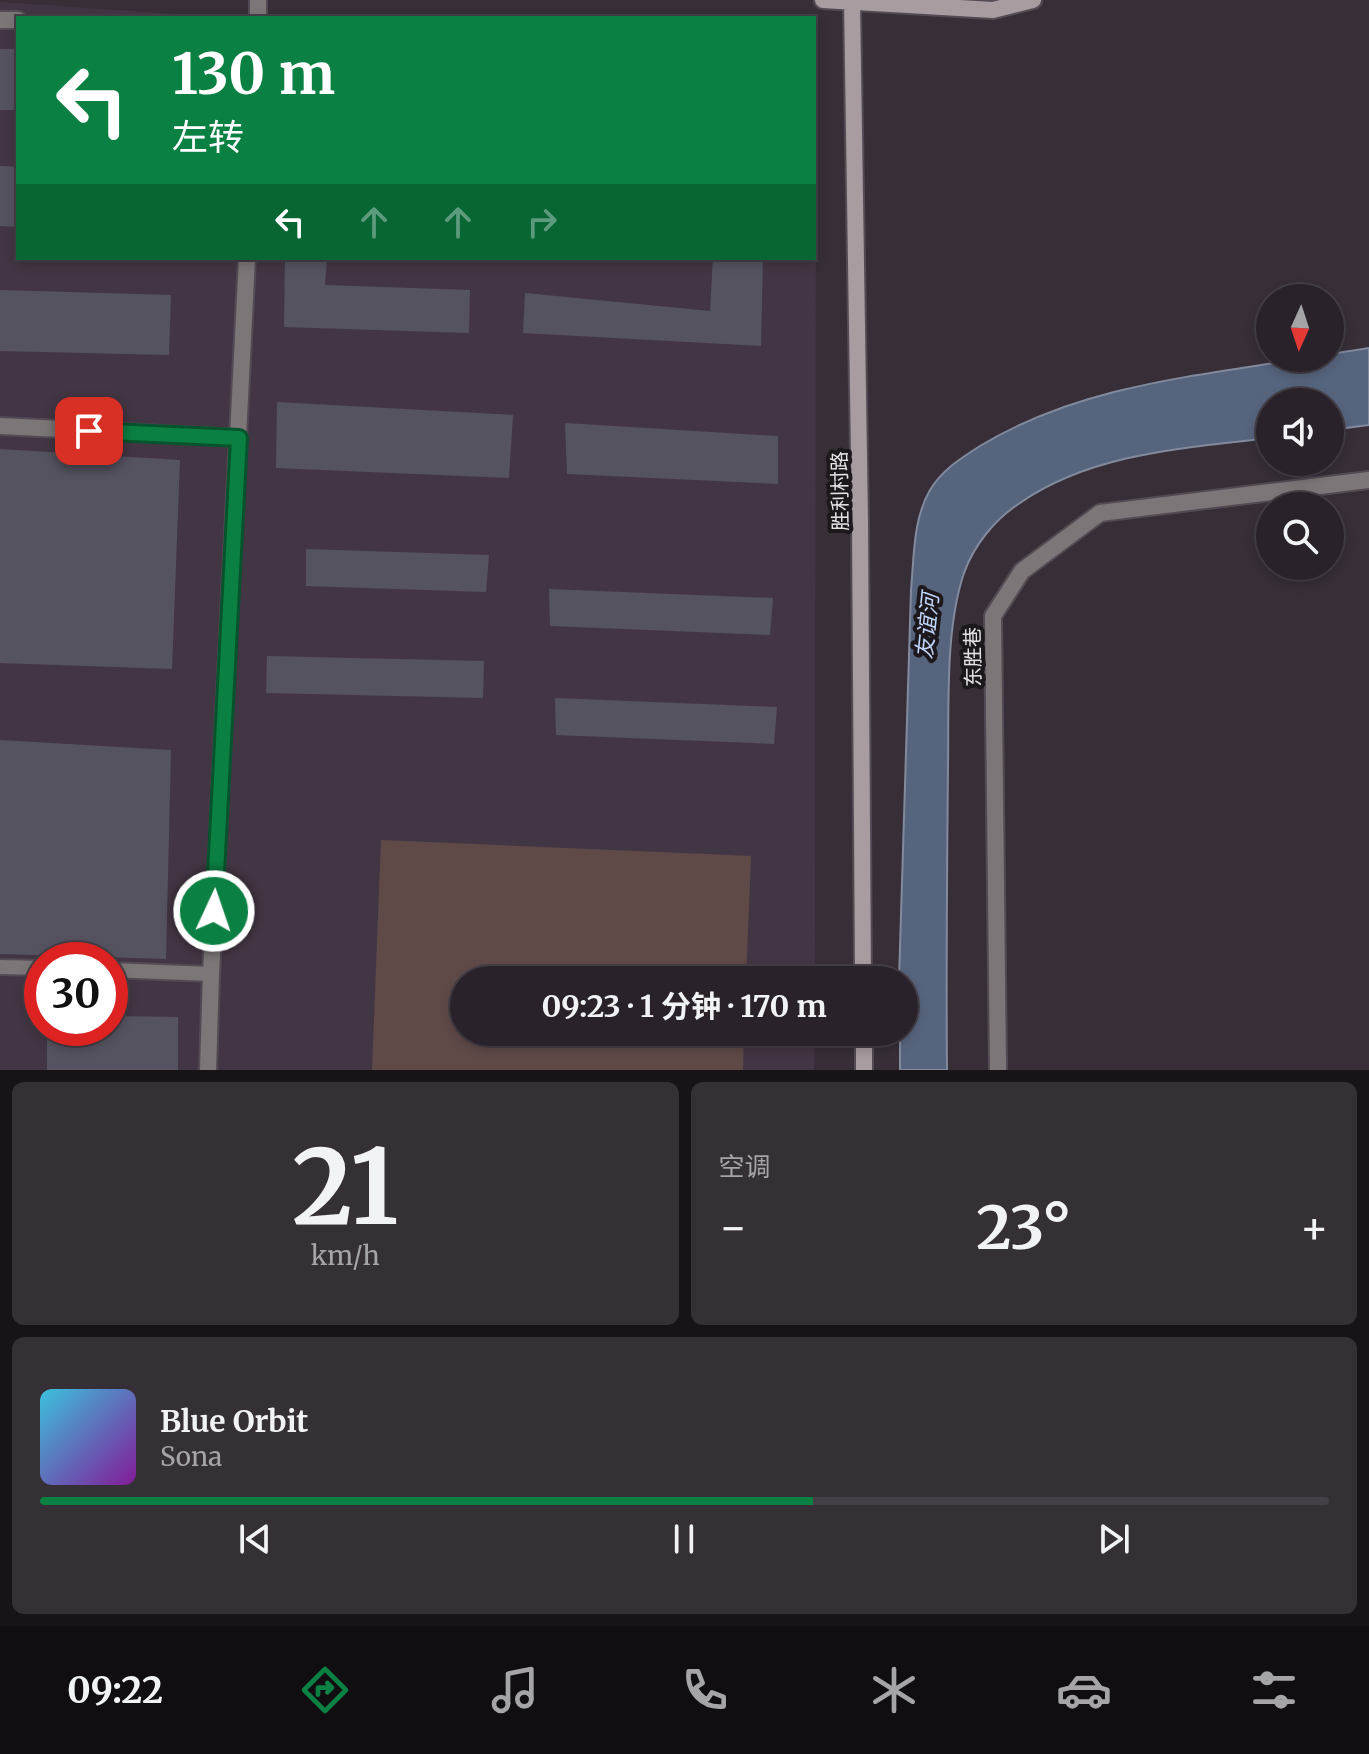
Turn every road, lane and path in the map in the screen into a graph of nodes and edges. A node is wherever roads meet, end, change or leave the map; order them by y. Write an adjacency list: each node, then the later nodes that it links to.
1 (823, 0): 3 (street)
2 (1033, 0): 3 (street)
3 (852, 2): 8 (street, 胜利村路)
4 (247, 260): 6 (street)
5 (0, 426): 6 (street)
6 (239, 438): 12 (street)
7 (1369, 480): 16 (street, 东胜巷)
8 (863, 966)
9 (0, 967): 10 (lane)
10 (24, 968)
11 (128, 971): 12 (lane)
12 (211, 974): 14 (street)
13 (864, 1046): 15 (street)
14 (208, 1070)
15 (864, 1070)
16 (998, 1070)

